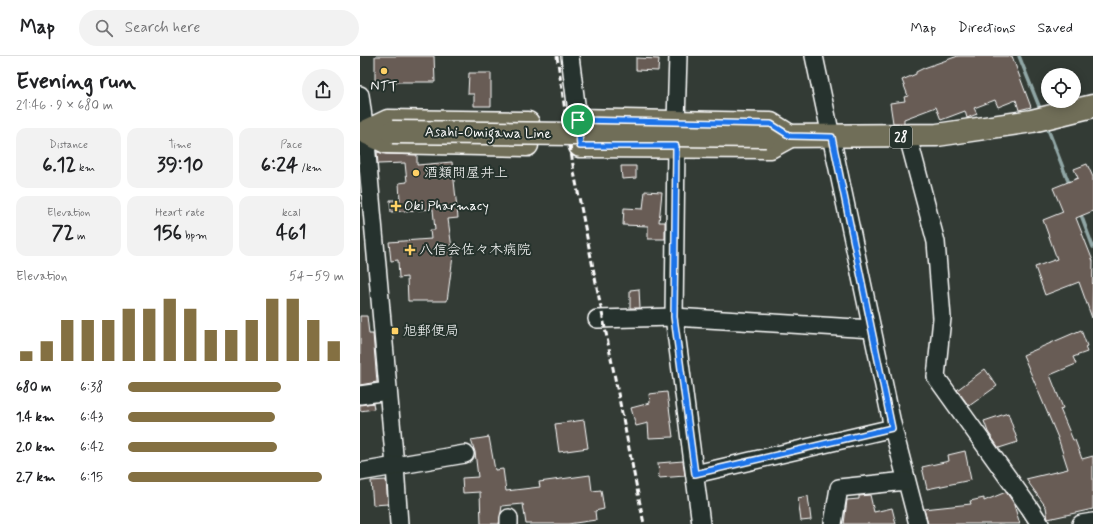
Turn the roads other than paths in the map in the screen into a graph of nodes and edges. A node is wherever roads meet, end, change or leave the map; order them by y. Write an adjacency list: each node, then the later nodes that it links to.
1 (570, 56): 6 (street)
2 (678, 56): 7 (street)
3 (814, 56): 11 (street)
4 (360, 95): 8 (street)
5 (1093, 106): 10 (main road, Asahi-Omigawa Line / 28)
6 (578, 120): 7 (main road); 12 (main road)
7 (676, 122): 9 (main road)
8 (362, 132): 8 (main road); 9 (main road, Asahi-Omigawa Line / 28, bridge); 16 (street)
9 (790, 136): 11 (main road, Asahi-Omigawa Line / 28); 12 (main road)
10 (908, 136): 11 (main road, Asahi-Omigawa Line / 28); 29 (street)
11 (832, 137): 15 (street)
12 (676, 146): 13 (street)
13 (674, 317): 14 (street); 15 (street); 22 (street)
14 (604, 319)
15 (872, 329): 18 (street)
16 (388, 391): 17 (street); 20 (street)
17 (360, 395)
18 (892, 428): 22 (street); 23 (street)
19 (465, 454): 20 (street)
20 (395, 466): 21 (street); 25 (street)
21 (360, 472)
22 (695, 474): 26 (street)
23 (906, 481): 27 (street); 28 (street)
24 (1093, 522): 30 (street)
25 (398, 524)
26 (701, 524)
27 (833, 524)
28 (918, 524)
29 (1040, 524)
30 (1081, 524)

